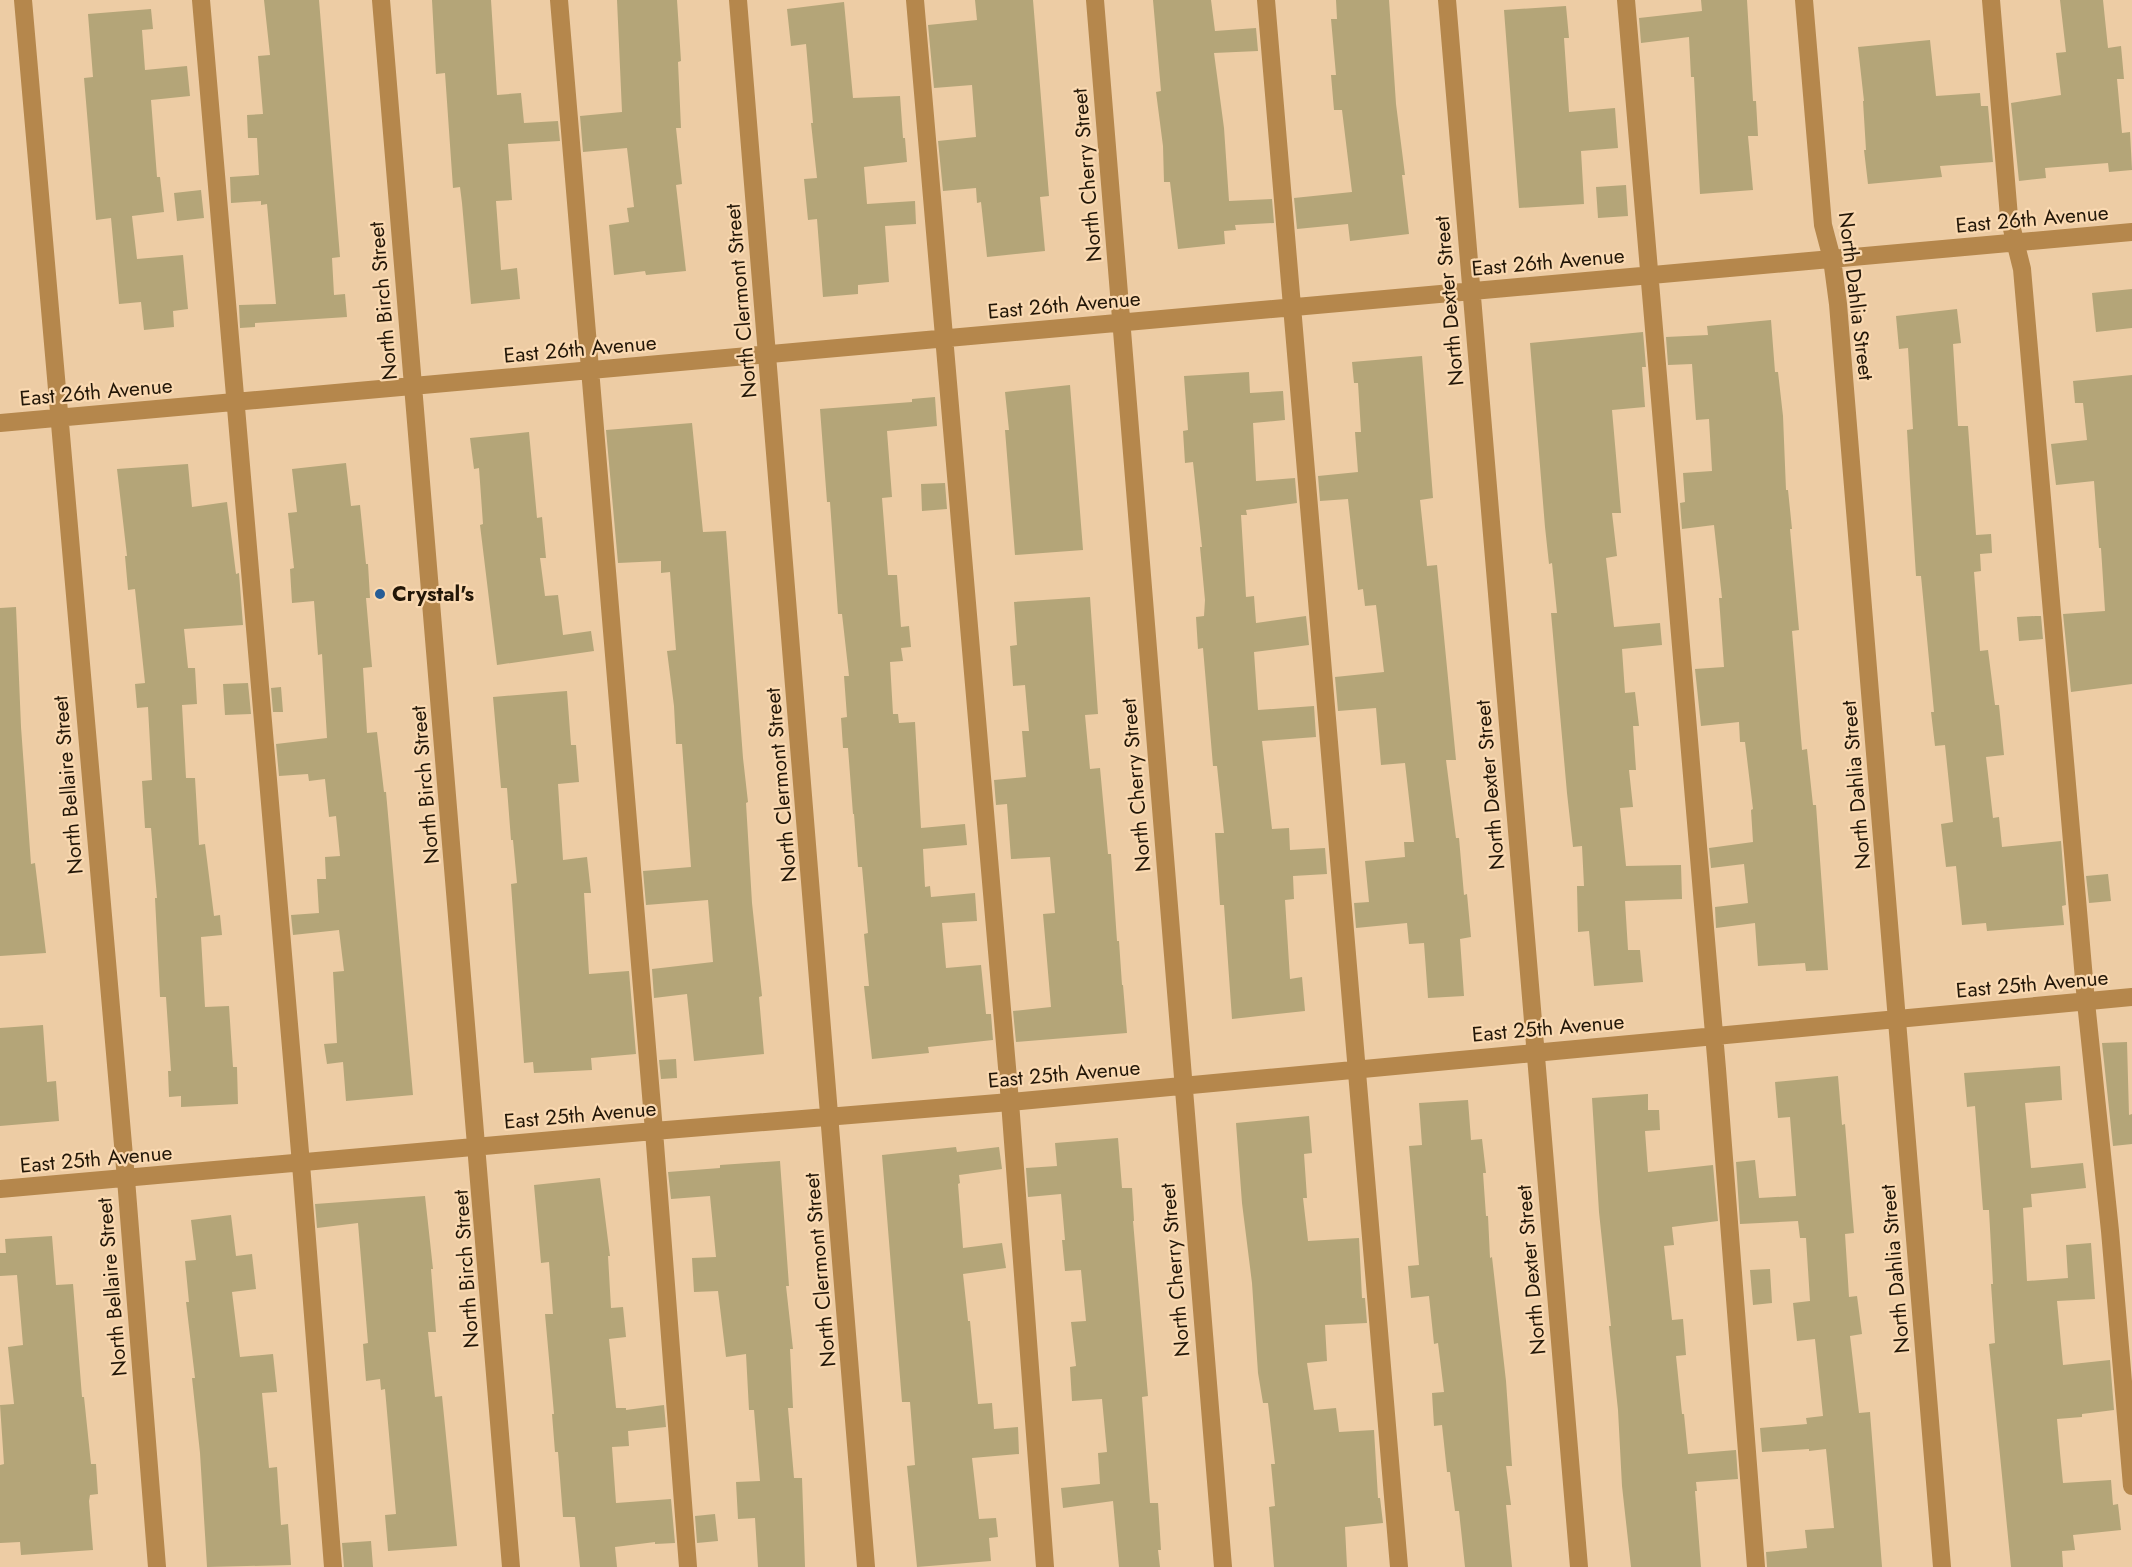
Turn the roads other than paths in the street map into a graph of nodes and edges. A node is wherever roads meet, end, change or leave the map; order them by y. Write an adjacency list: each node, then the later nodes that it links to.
1 (23, 0): 25 (street, North Bellaire Street)
2 (201, 0): 24 (street)
3 (381, 0): 23 (street, North Birch Street)
4 (559, 0): 22 (street)
5 (738, 0): 21 (street, North Clermont Street)
6 (915, 0): 20 (street)
7 (1095, 0): 19 (street, North Cherry Street)
8 (1266, 0): 18 (street)
9 (1448, 0): 17 (street, North Dexter Street)
10 (1626, 0): 16 (street)
11 (1803, 0): 15 (street, North Dahlia Street)
12 (1991, 0): 14 (street)
13 (2132, 232): 14 (street, East 26th Avenue)
14 (2015, 243): 15 (street, East 26th Avenue); 28 (street)
15 (1832, 259): 16 (street, East 26th Avenue); 29 (street, North Dahlia Street)
16 (1650, 275): 17 (street, East 26th Avenue); 30 (street)
17 (1471, 291): 18 (street, East 26th Avenue); 31 (street, North Dexter Street)
18 (1292, 308): 19 (street, East 26th Avenue); 32 (street)
19 (1121, 323): 20 (street, East 26th Avenue); 33 (street, North Cherry Street)
20 (944, 339): 21 (street, East 26th Avenue); 34 (street)
21 (768, 354): 22 (street, East 26th Avenue); 35 (street, North Clermont Street)
22 (591, 370): 23 (street, East 26th Avenue); 36 (street)
23 (412, 387): 24 (street, East 26th Avenue); 37 (street, North Birch Street)
24 (235, 402): 25 (street, East 26th Avenue); 38 (street)
25 (58, 418): 26 (street, East 26th Avenue); 39 (street, North Bellaire Street)
26 (0, 423)
27 (2132, 998): 28 (street, East 25th Avenue)
28 (2086, 1002): 29 (street, East 25th Avenue); 41 (street)
29 (1898, 1019): 30 (street, East 25th Avenue); 52 (street, North Dahlia Street)
30 (1714, 1036): 31 (street, East 25th Avenue); 51 (street)
31 (1534, 1052): 32 (street, East 25th Avenue); 50 (street, North Dexter Street)
32 (1356, 1068): 33 (street, East 25th Avenue); 49 (street)
33 (1182, 1085): 34 (street, East 25th Avenue); 48 (street, North Cherry Street)
34 (1010, 1102): 35 (street, East 25th Avenue); 47 (street)
35 (830, 1116): 36 (street, East 25th Avenue); 46 (street, North Clermont Street)
36 (654, 1131): 37 (street, East 25th Avenue); 45 (street)
37 (479, 1148): 38 (street, East 25th Avenue); 44 (street, North Birch Street)
38 (301, 1164): 39 (street, East 25th Avenue); 43 (street)
39 (126, 1179): 40 (street, East 25th Avenue); 42 (street, North Bellaire Street)
40 (0, 1189)
41 (2132, 1486)
42 (157, 1567)
43 (333, 1567)
44 (512, 1567)
45 (688, 1567)
46 (866, 1567)
47 (1045, 1567)
48 (1223, 1567)
49 (1399, 1567)
50 (1579, 1567)
51 (1756, 1567)
52 (1942, 1567)

